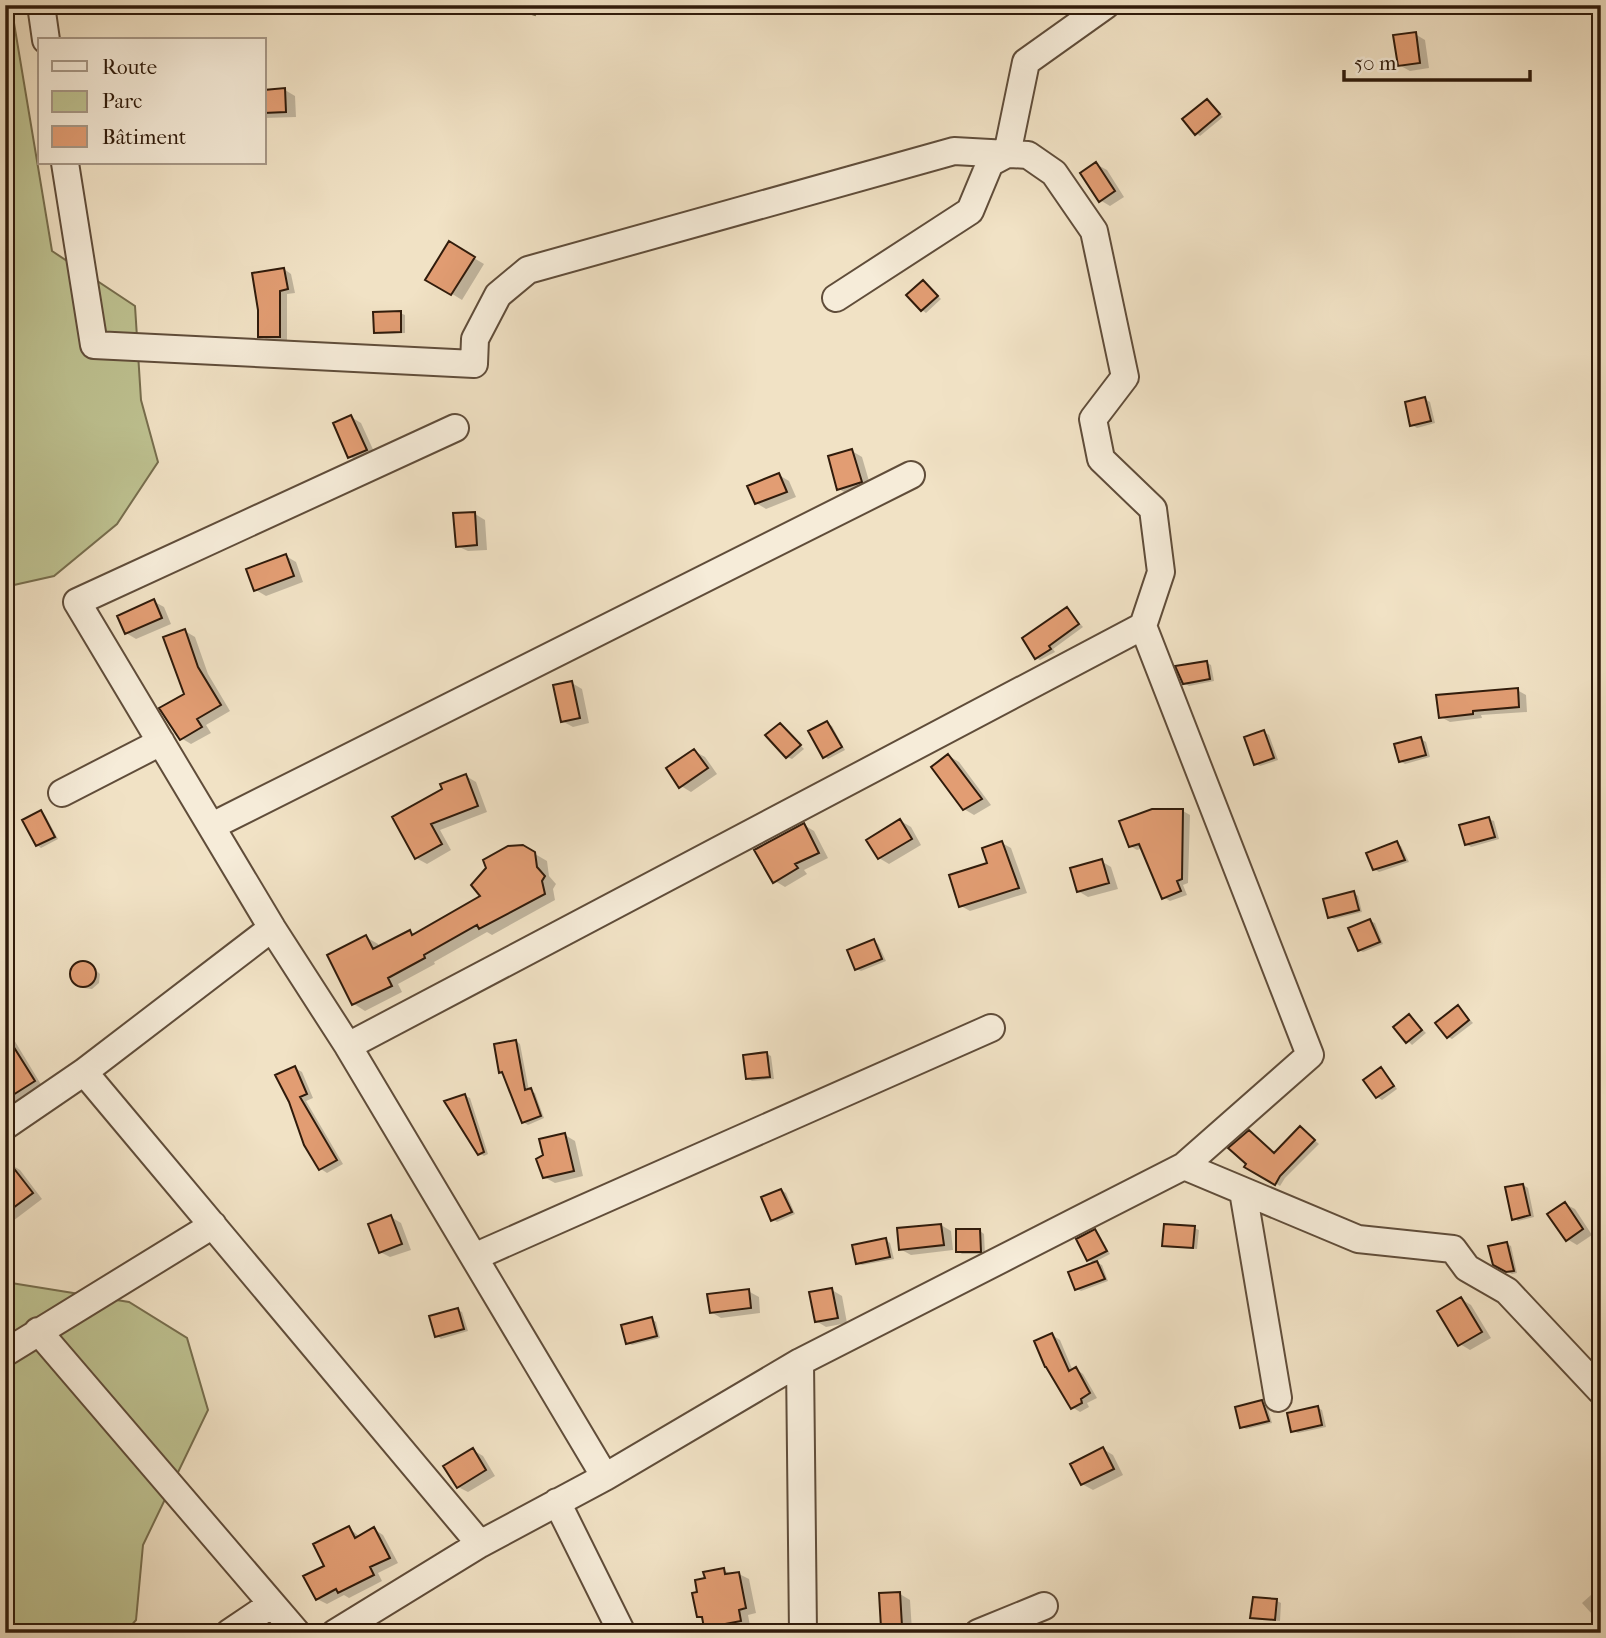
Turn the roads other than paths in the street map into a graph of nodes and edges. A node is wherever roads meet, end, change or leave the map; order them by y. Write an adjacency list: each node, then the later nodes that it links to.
1 (41, 5): 3 (street)
2 (1106, 5): 4 (street)
3 (46, 38)
4 (1007, 154): 5 (street); 6 (street); 9 (street)
5 (65, 164)
6 (836, 298)
7 (455, 428): 10 (street)
8 (911, 475): 12 (street)
9 (1143, 626): 15 (street); 18 (street)
10 (161, 742): 11 (street); 12 (street)
11 (62, 793)
12 (212, 826): 13 (street)
13 (272, 928): 15 (street); 16 (street)
14 (991, 1028): 21 (street)
15 (348, 1046): 21 (street)
16 (85, 1072): 17 (street); 20 (street)
17 (5, 1126)
18 (1184, 1166): 19 (street); 24 (street)
19 (1243, 1191): 25 (street); 26 (street)
20 (213, 1225): 22 (street); 29 (street)
21 (474, 1257): 27 (street)
22 (38, 1331): 23 (street); 30 (street)
23 (5, 1353)
24 (800, 1362): 27 (street); 36 (street)
25 (1601, 1391)
26 (1278, 1398)
27 (605, 1476): 28 (street)
28 (557, 1502): 29 (street); 35 (street)
29 (480, 1544): 34 (street)
30 (272, 1604): 32 (street); 33 (street)
31 (1044, 1606): 37 (street)
32 (229, 1633)
33 (297, 1633)
34 (335, 1633)
35 (622, 1633)
36 (803, 1633)
37 (978, 1633)

